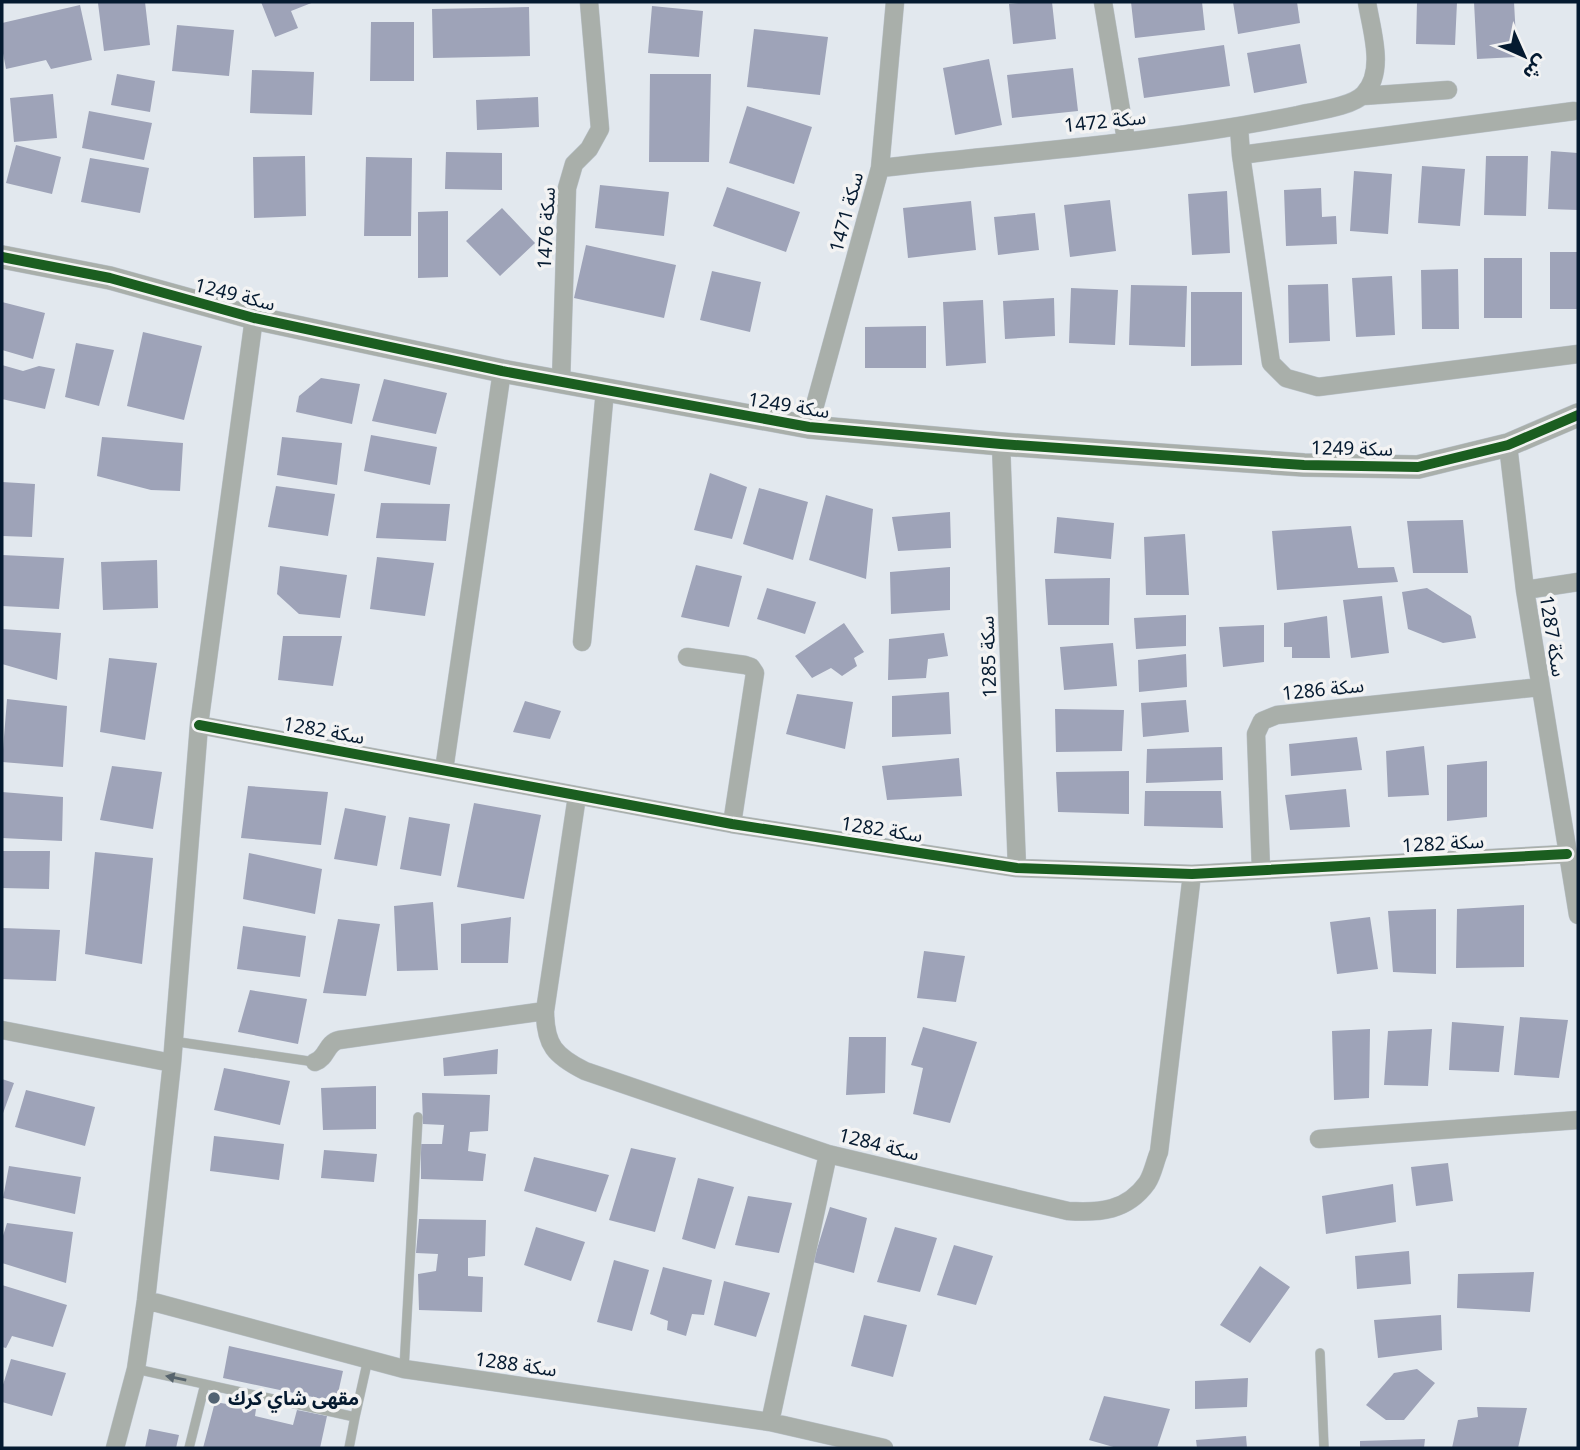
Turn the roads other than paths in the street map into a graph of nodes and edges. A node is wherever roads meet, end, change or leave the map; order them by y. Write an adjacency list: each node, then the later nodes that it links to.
1 (590, 2): 16 (street, سكة 1476)
2 (895, 2): 11 (street, سكة 1471)
3 (1103, 2): 9 (street)
4 (1367, 2): 6 (street)
5 (1448, 90): 6 (street, سكة 1472)
6 (1363, 96): 8 (street, سكة 1472)
7 (1574, 111): 10 (street)
8 (1239, 127): 9 (street, سكة 1472); 10 (street)
9 (1126, 140): 11 (street, سكة 1472)
10 (1241, 155): 14 (street)
11 (880, 168): 19 (street, سكة 1471)
12 (2, 257): 13 (street, سكة 1249)
13 (254, 318): 15 (street, سكة 1249); 27 (street)
14 (1578, 354)
15 (502, 371): 16 (street, سكة 1249); 28 (street)
16 (561, 382): 17 (street, سكة 1249)
17 (605, 390): 19 (street, سكة 1249); 24 (street)
18 (1578, 415): 21 (street, سكة 1249)
19 (809, 427): 20 (street, سكة 1249)
20 (1001, 444): 21 (street, سكة 1249); 32 (street, سكة 1285)
21 (1508, 445): 23 (street, سكة 1287)
22 (1578, 582): 23 (street)
23 (1525, 590): 26 (street, سكة 1287)
24 (582, 642)
25 (687, 657): 30 (street)
26 (1539, 687): 31 (street, سكة 1287); 33 (street, سكة 1286)
27 (199, 725): 28 (street, سكة 1282); 38 (street)
28 (444, 770): 29 (street, سكة 1282)
29 (577, 796): 30 (street, سكة 1282); 36 (street, سكة 1284)
30 (732, 824): 32 (street, سكة 1282)
31 (1567, 854): 33 (street, سكة 1282); 35 (street, سكة 1287)
32 (1017, 868): 34 (street, سكة 1282)
33 (1261, 870): 34 (street, سكة 1282)
34 (1192, 874): 44 (street, سكة 1284)
35 (1578, 915)
36 (545, 1011): 39 (street); 44 (street, سكة 1284)
37 (2, 1030): 40 (street)
38 (172, 1041): 39 (lane); 40 (street)
39 (315, 1062)
40 (172, 1063): 45 (street)
41 (418, 1117): 49 (lane)
42 (1578, 1120): 43 (street)
43 (1319, 1139)
44 (828, 1154): 52 (street)
45 (146, 1300): 47 (street, سكة 1288); 48 (street)
46 (1320, 1353): 57 (lane)
47 (368, 1359): 49 (street, سكة 1288); 51 (lane)
48 (135, 1369): 50 (lane, one-way to 48); 53 (street)
49 (404, 1369): 52 (street, سكة 1288)
50 (205, 1384): 51 (lane); 54 (lane)
51 (355, 1417): 55 (lane)
52 (770, 1422): 56 (street, سكة 1288)
53 (115, 1448)
54 (189, 1448)
55 (349, 1448)
56 (884, 1448)
57 (1324, 1448)

